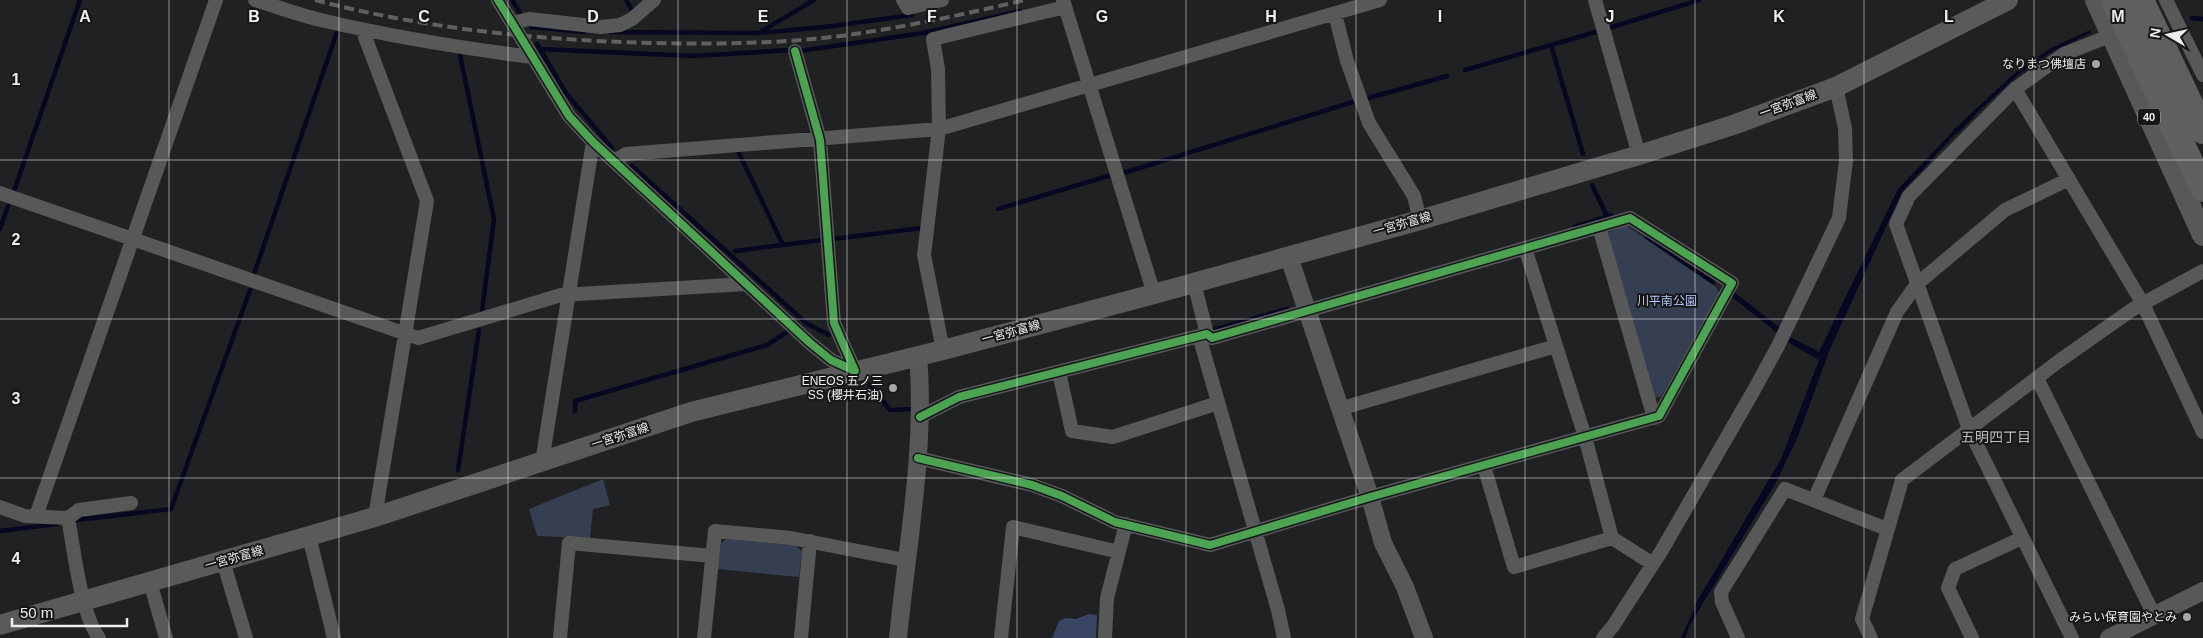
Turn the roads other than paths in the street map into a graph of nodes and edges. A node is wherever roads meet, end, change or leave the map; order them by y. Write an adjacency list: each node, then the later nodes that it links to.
1 (216, 0): 37 (street)
2 (255, 0): 17 (street)
3 (498, 0): 16 (street)
4 (654, 0): 16 (street)
5 (903, 0): 6 (street)
6 (942, 0)
7 (1380, 0): 15 (street)
8 (1595, 0): 29 (street)
9 (2008, 0): 23 (main road, 一宮弥富線)
10 (2096, 0): 18 (main road, 40)
11 (2114, 0): 32 (highway)
12 (2142, 0): 26 (highway)
13 (2166, 0): 21 (street)
14 (1064, 3): 22 (street); 25 (street)
15 (1334, 14): 22 (street); 34 (street)
16 (512, 23): 20 (street)
17 (362, 29): 20 (street); 48 (street)
18 (2112, 35): 24 (street); 36 (main road, 40)
19 (795, 51): 27 (street)
20 (532, 57): 28 (street)
21 (2203, 75)
22 (1089, 86): 25 (street); 44 (street)
23 (1836, 87): 29 (main road, 一宮弥富線); 84 (street)
24 (2015, 89): 31 (street); 43 (street)
25 (939, 130): 27 (street); 51 (street)
26 (2203, 131)
27 (820, 140): 30 (street); 53 (street)
28 (593, 142): 30 (street); 45 (street)
29 (1640, 155): 34 (main road, 一宮弥富線)
30 (614, 160): 42 (street)
31 (2069, 179): 43 (street); 46 (street)
32 (2203, 189)
33 (0, 193): 37 (street)
34 (1420, 220): 39 (main road, 一宮弥富線)
35 (1599, 227): 38 (street); 59 (street); 59 (street)
36 (2203, 235)
37 (132, 239): 48 (street); 70 (street)
38 (1525, 248): 47 (street); 50 (street)
39 (1289, 257): 41 (main road, 一宮弥富線); 47 (street)
40 (2203, 271): 46 (street)
41 (1194, 283): 44 (main road, 一宮弥富線); 49 (street)
42 (746, 284): 45 (street); 53 (street)
43 (1917, 284): 60 (street); 67 (street)
44 (1154, 294): 51 (main road, 一宮弥富線)
45 (569, 296): 48 (street); 64 (street)
46 (2144, 304): 55 (street); 61 (street)
47 (1305, 310): 49 (street); 57 (street)
48 (405, 334): 71 (street)
49 (1203, 335): 54 (street); 56 (street)
50 (1556, 346): 57 (street); 62 (street)
51 (943, 350): 52 (main road, 一宮弥富線)
52 (918, 356): 53 (main road, 一宮弥富線); 58 (street)
53 (855, 371): 64 (main road, 一宮弥富線)
54 (1059, 372): 56 (street); 58 (street)
55 (2037, 378): 60 (street); 88 (street)
56 (1218, 403): 75 (street)
57 (1339, 409): 66 (street)
58 (920, 417): 63 (street)
59 (1654, 418): 62 (street)
60 (1969, 429): 74 (street); 78 (street)
61 (2203, 432)
62 (1586, 437): 65 (street); 77 (street)
63 (918, 458): 73 (street); 82 (street)
64 (542, 462): 71 (main road, 一宮弥富線)
65 (1484, 466): 66 (street); 77 (street)
66 (1370, 497): 75 (street); 101 (street)
67 (1814, 500): 74 (street); 103 (street)
68 (131, 503): 72 (street)
69 (0, 507): 70 (street)
70 (36, 516): 72 (street)
71 (375, 517): 76 (main road, 一宮弥富線)
72 (68, 518): 87 (street)
73 (1126, 524): 75 (street); 80 (street)
74 (1887, 529): 104 (street)
75 (1256, 532): 100 (street)
76 (309, 536): 83 (main road, 一宮弥富線); 93 (street)
77 (1612, 538): 84 (street)
78 (2022, 538): 105 (street); 106 (street)
79 (810, 541): 81 (street); 82 (street); 96 (street)
80 (1119, 552): 98 (street); 99 (street)
81 (712, 556): 94 (street); 95 (street)
82 (905, 560): 97 (street)
83 (223, 561): 85 (main road, 一宮弥富線); 92 (street)
84 (1653, 564): 102 (street)
85 (150, 582): 87 (main road, 一宮弥富線); 91 (street)
86 (2202, 593): 88 (street)
87 (84, 601): 89 (main road, 一宮弥富線); 90 (street)
88 (2154, 615): 107 (street)
89 (0, 625)
90 (99, 638)
91 (166, 638)
92 (246, 638)
93 (334, 638)
94 (560, 638)
95 (704, 638)
96 (801, 638)
97 (898, 638)
98 (1001, 638)
99 (1105, 638)
100 (1284, 638)
101 (1424, 638)
102 (1603, 638)
103 (1738, 638)
104 (1871, 638)
105 (1972, 638)
106 (2072, 638)
107 (2109, 638)

